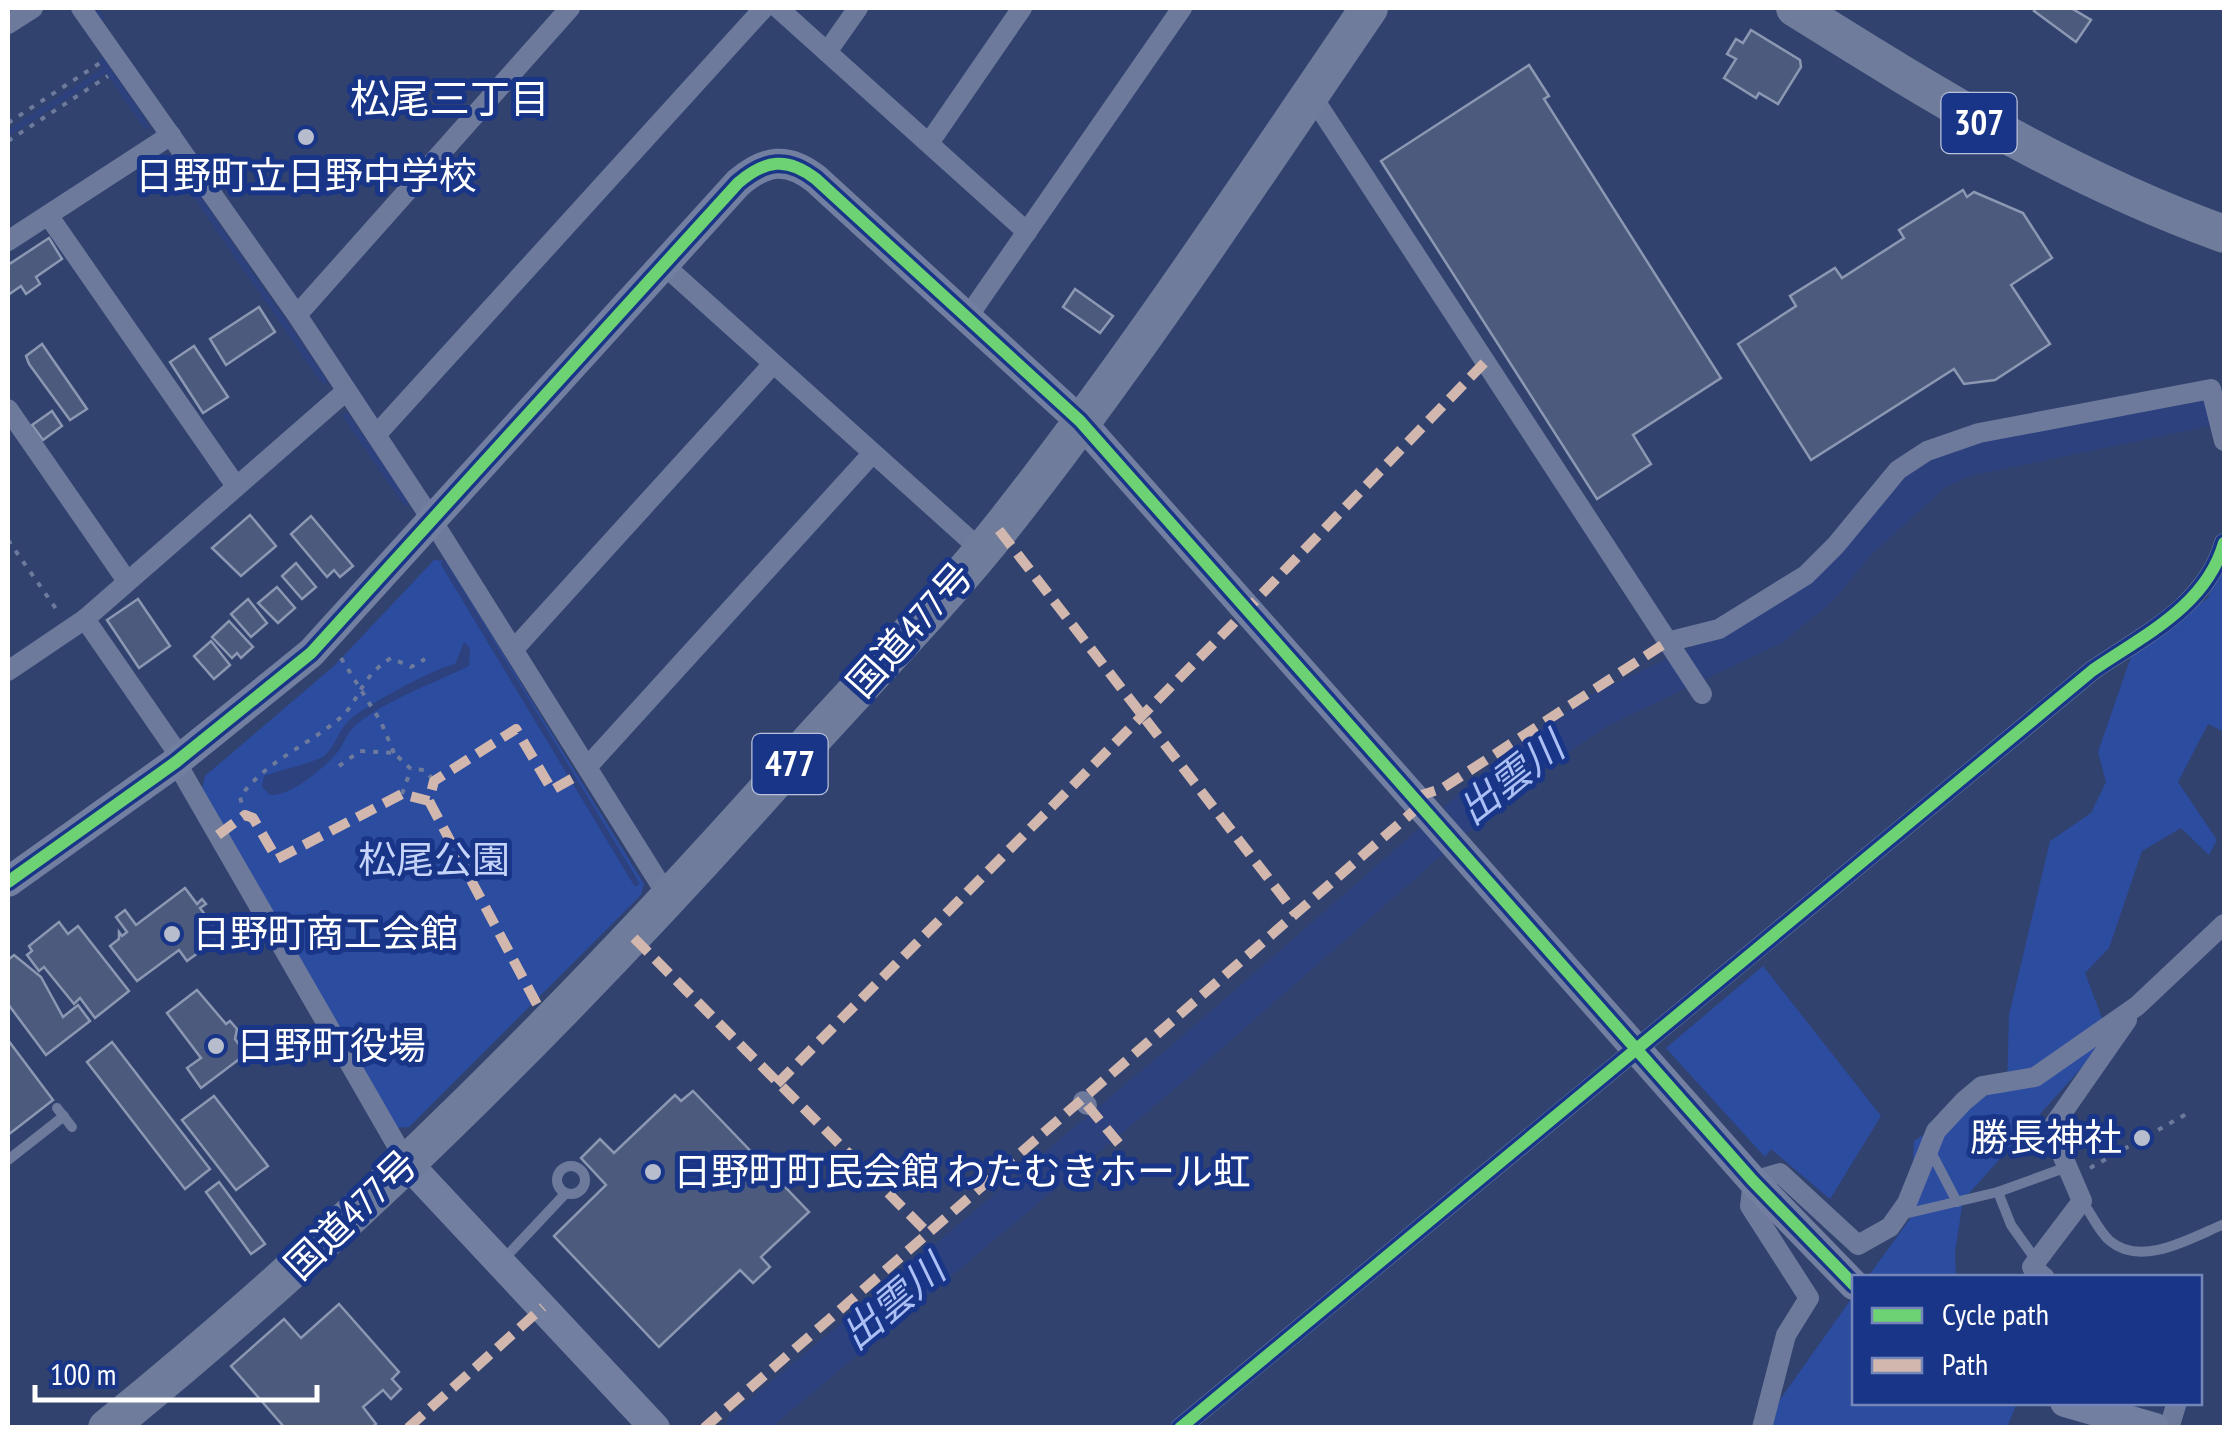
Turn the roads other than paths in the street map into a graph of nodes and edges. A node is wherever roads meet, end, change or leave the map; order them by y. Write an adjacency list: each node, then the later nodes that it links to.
1 (33, 8): 12 (street)
2 (81, 8): 15 (street)
3 (570, 8): 23 (street)
4 (764, 8): 29 (street)
5 (778, 8): 13 (street)
6 (858, 8): 13 (street)
7 (1022, 8): 16 (street)
8 (1182, 8): 19 (street)
9 (1368, 8): 14 (highway, 国道477号 / 477)
10 (1795, 8): 18 (highway, 307)
11 (1829, 8): 18 (highway, 307)
12 (8, 24)
13 (827, 52): 16 (street)
14 (1310, 94): 28 (highway, 国道477号 / 477); 39 (street)
15 (172, 134): 17 (street); 23 (street)
16 (928, 142): 19 (street)
17 (48, 215): 21 (street); 32 (street)
18 (2176, 216): 20 (highway, 307)
19 (1028, 232): 24 (street)
20 (2224, 234)
21 (8, 241)
22 (665, 266): 24 (street); 25 (street); 33 (street)
23 (296, 316): 26 (street)
24 (967, 318): 28 (street)
25 (774, 364): 31 (street); 38 (street)
26 (345, 392): 29 (street); 32 (street)
27 (8, 409): 36 (street)
28 (1080, 421): 35 (highway, 国道477号 / 477); 48 (street)
29 (376, 435): 33 (street)
30 (2222, 435): 39 (street)
31 (872, 454): 35 (street); 43 (street)
32 (236, 486): 36 (street)
33 (432, 520): 38 (street); 42 (street)
34 (2224, 543): 48 (street)
35 (980, 550): 45 (highway, 国道477号 / 477)
36 (126, 581): 37 (street)
37 (78, 624): 40 (street); 42 (street)
38 (514, 649): 43 (street)
39 (1671, 650): 41 (street)
40 (8, 669)
41 (1702, 694)
42 (178, 760): 44 (street); 52 (street)
43 (590, 765): 45 (street)
44 (8, 882)
45 (670, 900): 52 (highway, 国道477号 / 477)
46 (2224, 924): 47 (street)
47 (2136, 1006): 50 (street); 53 (street)
48 (1638, 1048): 54 (street); 67 (street)
49 (72, 1128): 51 (lane)
50 (1929, 1147): 58 (lane); 59 (street)
51 (8, 1160)
52 (407, 1163): 61 (street); 65 (highway, 国道477号 / 477)
53 (2070, 1173): 55 (lane); 57 (street)
54 (1753, 1181): 59 (street); 63 (street); 68 (street)
55 (1998, 1192): 58 (lane); 62 (lane)
56 (565, 1194): 61 (lane)
57 (2082, 1201): 60 (lane); 62 (street)
58 (1957, 1202): 59 (lane)
59 (1898, 1215)
60 (2224, 1224)
61 (501, 1261): 66 (street)
62 (2040, 1269)
63 (1852, 1283)
64 (2075, 1405): 69 (street)
65 (107, 1428)
66 (655, 1428)
67 (1180, 1428)
68 (1762, 1428)
69 (2156, 1428)

